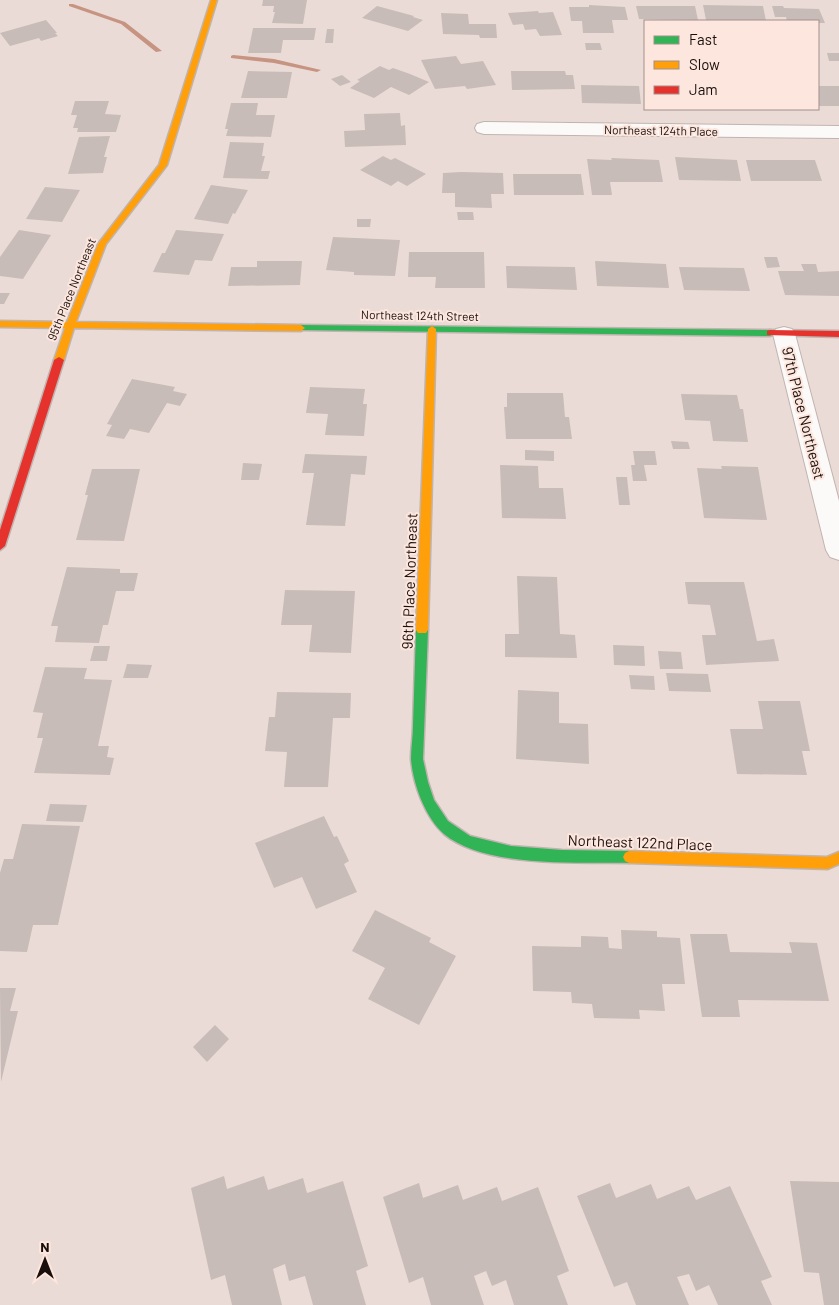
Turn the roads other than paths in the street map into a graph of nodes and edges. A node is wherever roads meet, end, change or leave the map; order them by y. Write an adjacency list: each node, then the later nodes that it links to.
1 (214, 0): 5 (street, 95th Place Northeast)
2 (484, 128): 3 (street, Northeast 124th Place)
3 (839, 132)
4 (0, 324): 5 (street, Northeast 124th Street)
5 (70, 325): 6 (street, Northeast 124th Street); 9 (street, 95th Place Northeast)
6 (432, 329): 7 (street, Northeast 124th Street); 11 (street, 96th Place Northeast)
7 (784, 334): 8 (street, Northeast 124th Street); 10 (street, 97th Place Northeast)
8 (839, 334)
9 (0, 546)
10 (839, 550)
11 (444, 828): 12 (street, Northeast 122nd Place)
12 (839, 858)

